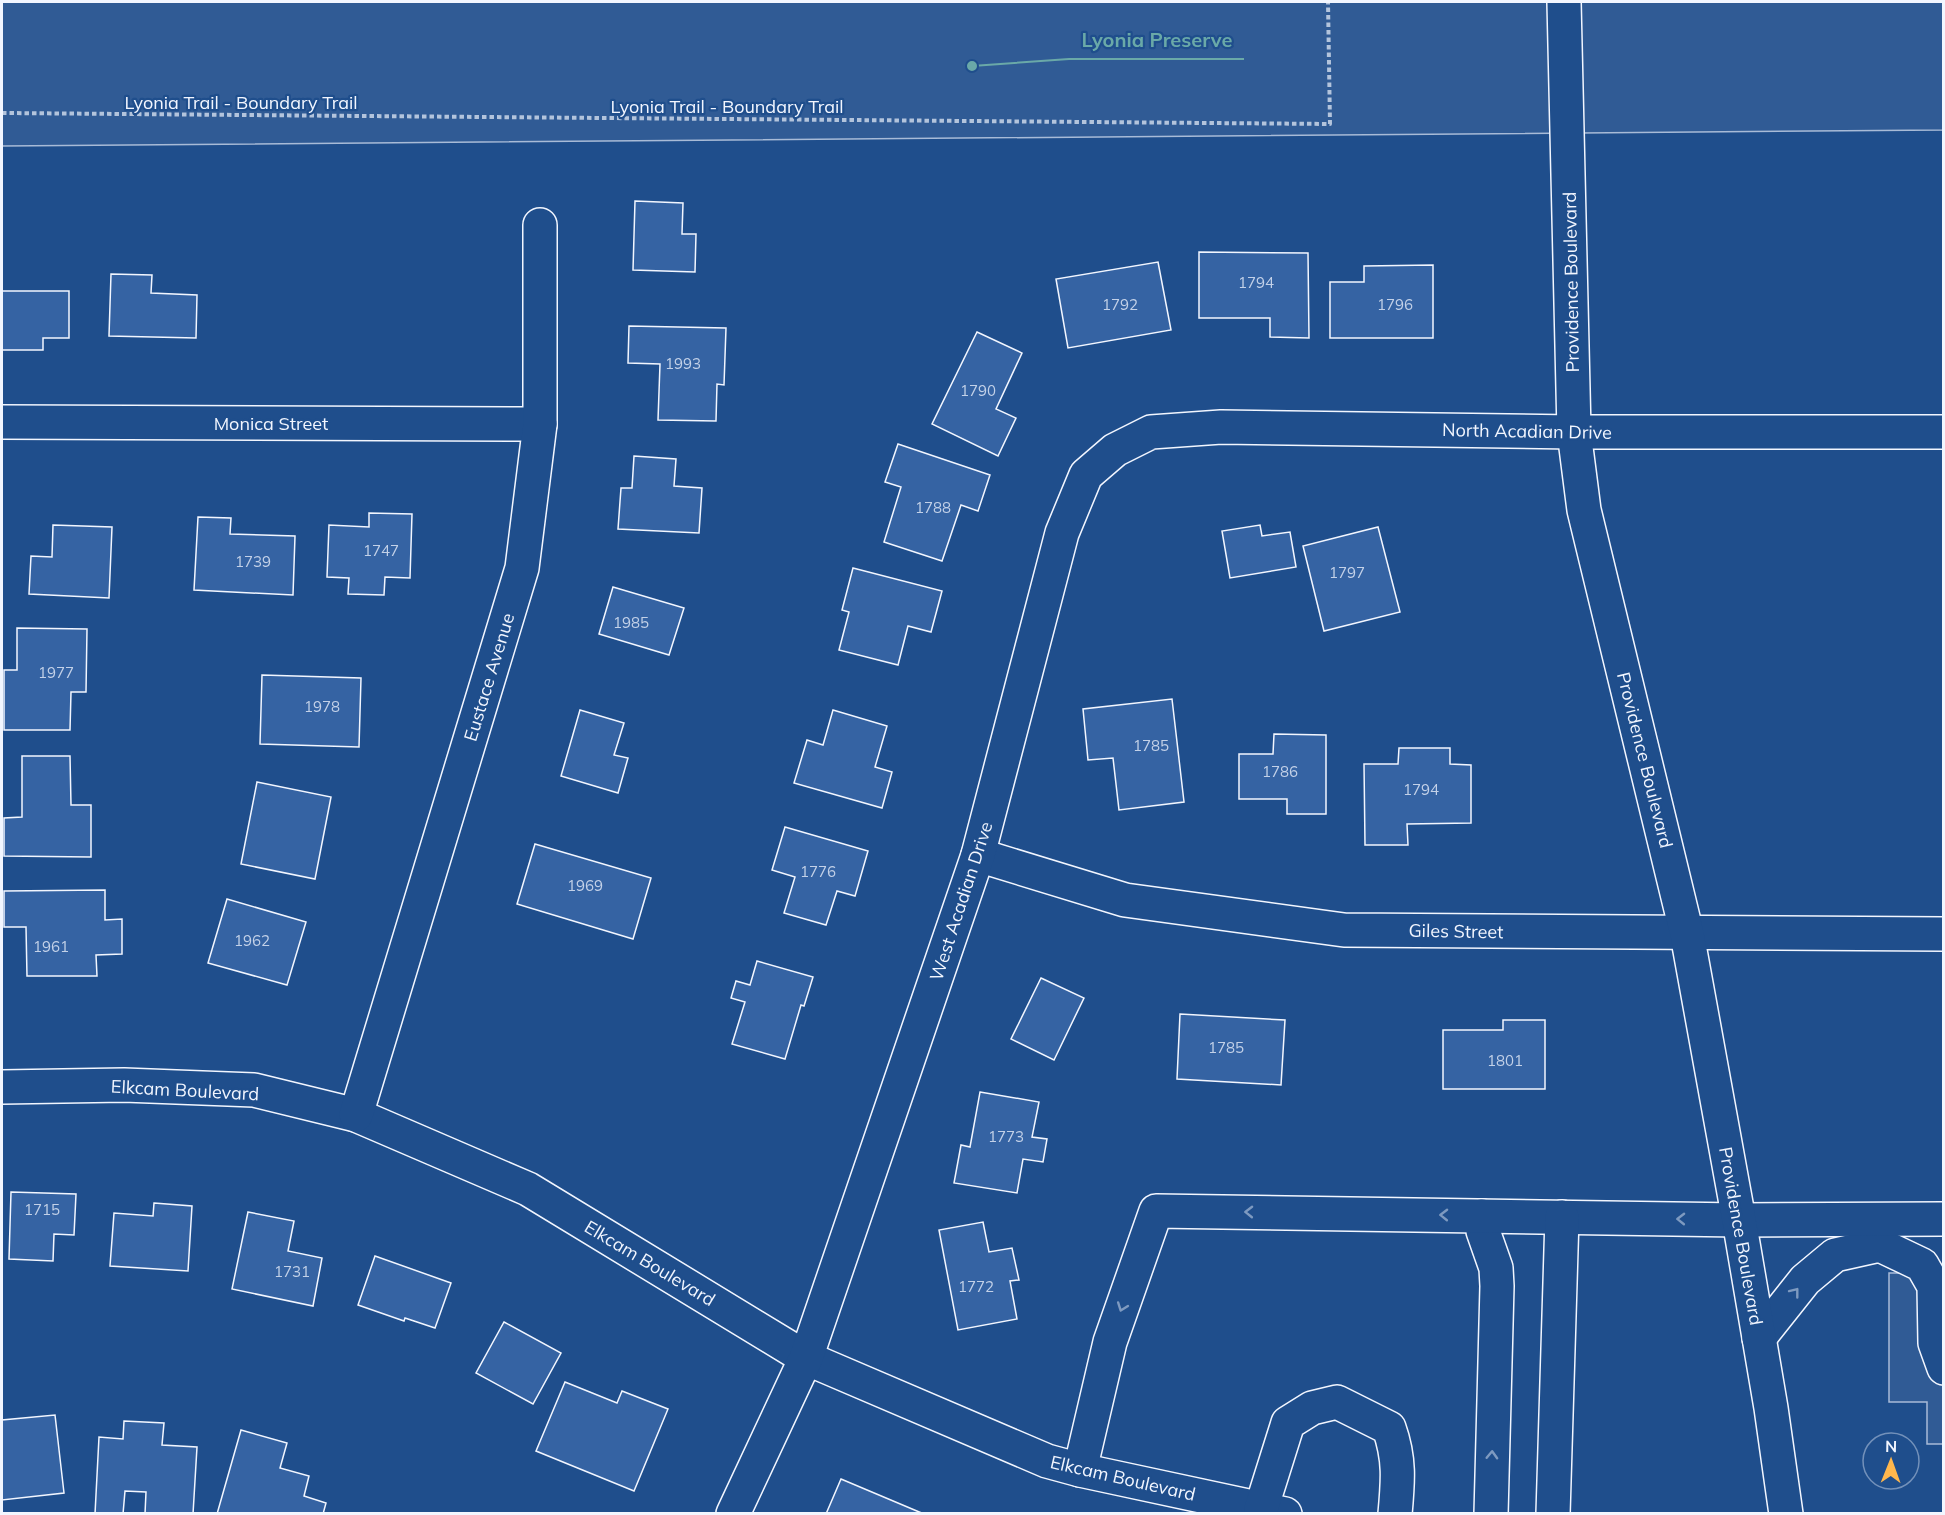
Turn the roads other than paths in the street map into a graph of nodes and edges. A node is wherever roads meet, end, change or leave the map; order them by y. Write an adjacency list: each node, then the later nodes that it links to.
1 (1564, 2): 5 (street, Providence Boulevard)
2 (540, 225): 4 (street, Eustace Avenue)
3 (2, 422): 4 (street, Monica Street)
4 (540, 424): 12 (street, Eustace Avenue)
5 (1574, 432): 6 (street, North Acadian Drive); 7 (street, North Acadian Drive); 9 (street, Providence Boulevard)
6 (1944, 432)
7 (1115, 450): 8 (street, West Acadian Drive)
8 (978, 855): 9 (street, Giles Street); 18 (street, West Acadian Drive)
9 (1687, 934): 10 (street, Giles Street); 16 (street, Providence Boulevard)
10 (1944, 934)
11 (2, 1087): 12 (street, Elkcam Boulevard)
12 (356, 1115): 18 (street, Elkcam Boulevard)
13 (1482, 1216): 14 (street); 20 (street, one-way to 20); 25 (street, one-way to 13)
14 (1562, 1217): 16 (street, one-way to 14); 26 (street)
15 (1944, 1219): 16 (street)
16 (1739, 1220): 17 (street, Providence Boulevard)
17 (1759, 1338): 19 (street, one-way to 19); 27 (street, Providence Boulevard)
18 (806, 1358): 20 (street, Elkcam Boulevard); 23 (street, West Acadian Drive)
19 (1944, 1368)
20 (1080, 1470): 21 (street, Elkcam Boulevard)
21 (1174, 1502): 22 (street, Elkcam Boulevard)
22 (1273, 1511): 24 (street)
23 (733, 1514)
24 (1395, 1514)
25 (1491, 1514)
26 (1553, 1514)
27 (1786, 1514)

